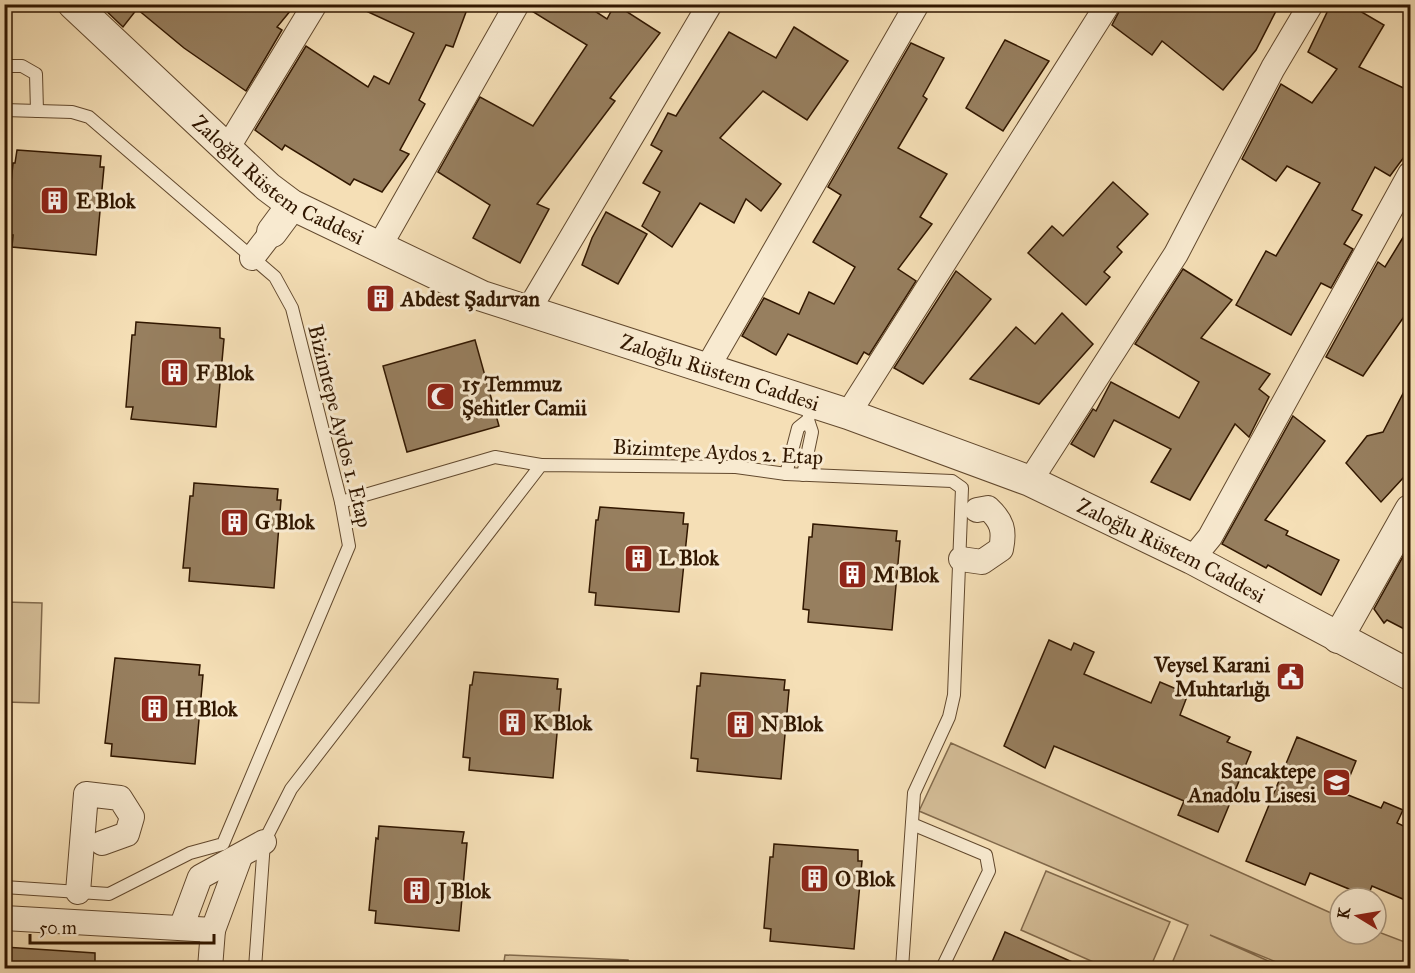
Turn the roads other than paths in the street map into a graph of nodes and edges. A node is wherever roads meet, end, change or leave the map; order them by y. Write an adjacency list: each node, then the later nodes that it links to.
1 (315, 4): 11 (street)
2 (517, 4): 15 (street)
3 (710, 4): 17 (street)
4 (917, 4): 18 (street)
5 (1108, 4): 19 (street)
6 (1311, 4): 24 (street)
7 (81, 7): 11 (street, Zaloğlu Rüstem Caddesi)
8 (4, 66): 10 (lane)
9 (4, 110): 10 (lane, Bizimtepe Aydos 1. Etap)
10 (37, 111): 16 (lane, Bizimtepe Aydos 1. Etap)
11 (228, 147): 13 (street, Zaloğlu Rüstem Caddesi)
12 (1410, 174): 29 (street)
13 (292, 205): 14 (street); 15 (street, Zaloğlu Rüstem Caddesi)
14 (272, 232): 16 (street)
15 (379, 247): 17 (street, Zaloğlu Rüstem Caddesi)
16 (252, 258): 25 (lane, Bizimtepe Aydos 1. Etap)
17 (528, 311): 18 (street, Zaloğlu Rüstem Caddesi)
18 (706, 370): 20 (street, Zaloğlu Rüstem Caddesi)
19 (848, 414): 20 (street, Zaloğlu Rüstem Caddesi); 24 (street, Zaloğlu Rüstem Caddesi)
20 (807, 421): 22 (lane); 23 (lane)
21 (541, 465): 22 (lane, Bizimtepe Aydos 2. Etap); 25 (lane, Bizimtepe Aydos 2. Etap); 33 (lane)
22 (786, 474): 23 (lane, Bizimtepe Aydos 2. Etap)
23 (803, 475): 28 (lane, Bizimtepe Aydos 2. Etap)
24 (1030, 481): 29 (street, Zaloğlu Rüstem Caddesi)
25 (341, 502): 35 (lane, Bizimtepe Aydos 1. Etap)
26 (977, 510): 28 (street)
27 (1410, 510): 30 (street)
28 (961, 559): 32 (lane, Bizimtepe Aydos 2. Etap)
29 (1192, 559): 30 (street, Zaloğlu Rüstem Caddesi)
30 (1338, 638): 31 (street, Zaloğlu Rüstem Caddesi)
31 (1410, 675)
32 (912, 824): 43 (lane, Bizimtepe Aydos 2. Etap); 44 (lane)
33 (264, 842): 35 (street); 42 (lane)
34 (102, 843): 37 (street)
35 (231, 850): 37 (lane); 39 (street); 40 (street)
36 (4, 886): 37 (lane)
37 (78, 892)
38 (4, 918): 39 (street)
39 (181, 928): 40 (street)
40 (213, 930): 41 (street)
41 (210, 969)
42 (255, 969)
43 (902, 969)
44 (942, 969)

